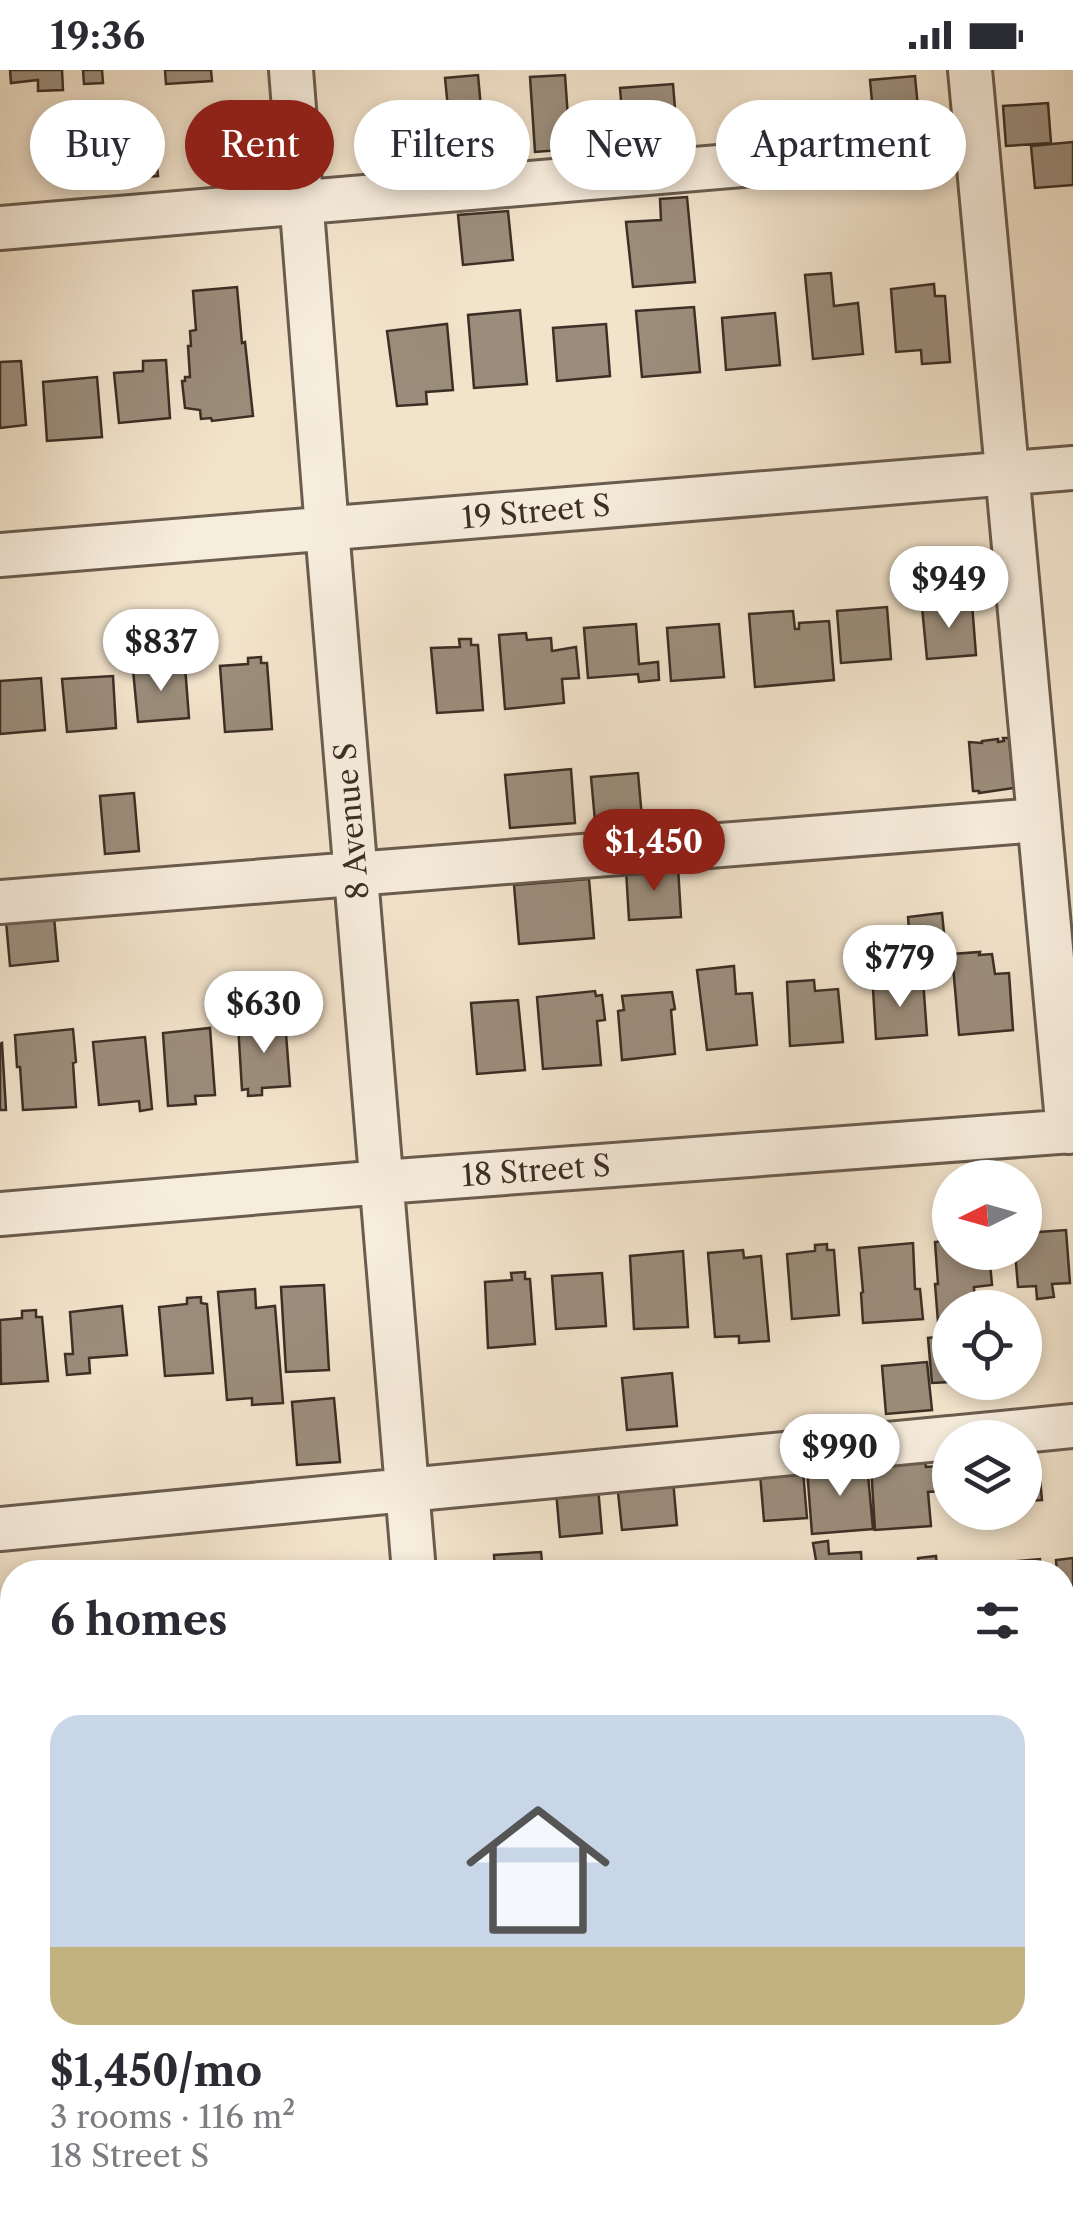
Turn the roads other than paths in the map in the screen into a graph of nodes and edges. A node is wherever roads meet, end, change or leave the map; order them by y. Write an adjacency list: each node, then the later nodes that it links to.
1 (291, 70): 4 (street, 8 Avenue S)
2 (970, 70): 3 (street)
3 (977, 146): 4 (street); 7 (street)
4 (301, 202): 5 (street); 8 (street, 8 Avenue S)
5 (0, 228)
6 (1073, 468): 7 (street, 19 Street S)
7 (1006, 473): 8 (street, 19 Street S); 10 (street)
8 (327, 529): 9 (street, 19 Street S); 11 (street, 8 Avenue S)
9 (0, 556)
10 (1038, 820): 11 (street); 13 (street)
11 (356, 873): 12 (street); 14 (street, 8 Avenue S)
12 (0, 902)
13 (1071, 1131): 14 (street, 18 Street S)
14 (382, 1182): 15 (street, 18 Street S); 19 (street, 8 Avenue S)
15 (0, 1214)
16 (1073, 1426): 17 (street)
17 (1042, 1429)
18 (932, 1440): 19 (street)
19 (408, 1489): 20 (street); 21 (street, 8 Avenue S)
20 (0, 1529)
21 (413, 1560)

